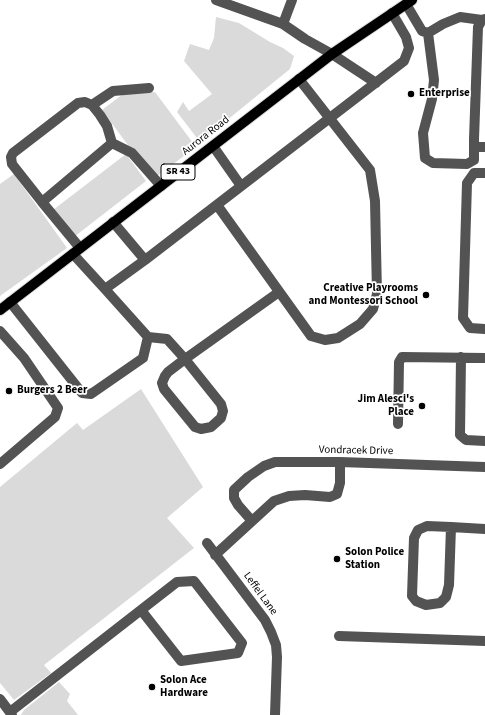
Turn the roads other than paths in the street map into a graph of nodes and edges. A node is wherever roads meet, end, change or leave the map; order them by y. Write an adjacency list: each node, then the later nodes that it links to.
1 (216, 0): 6 (street)
2 (292, 0): 6 (street)
3 (409, 2): 4 (main road, Aurora Road / SR 43); 7 (street)
4 (392, 13): 8 (main road, Aurora Road / SR 43); 10 (street)
5 (484, 20): 7 (street); 16 (street)
6 (283, 24): 8 (street)
7 (428, 33): 16 (street)
8 (332, 54): 9 (main road, Aurora Road / SR 43); 10 (street)
9 (299, 79): 13 (street); 15 (main road, Aurora Road / SR 43)
10 (376, 83): 13 (street)
11 (149, 88): 12 (street)
12 (92, 105): 14 (street); 21 (street)
13 (330, 118): 20 (street); 27 (street)
14 (112, 143): 19 (street); 21 (street)
15 (213, 146): 19 (main road, Aurora Road / SR 43); 20 (street)
16 (474, 147): 17 (street)
17 (485, 147)
18 (485, 173): 30 (street)
19 (161, 186): 23 (main road, Aurora Road / SR 43)
20 (241, 186): 22 (street)
21 (42, 202): 24 (street)
22 (217, 205): 25 (street); 27 (street)
23 (113, 222): 24 (main road, Aurora Road / SR 43); 25 (street)
24 (76, 251): 26 (street); 28 (main road, Aurora Road / SR 43)
25 (145, 260): 26 (street)
26 (105, 289): 32 (street)
27 (279, 292): 35 (street)
28 (10, 302): 29 (main road, Aurora Road / SR 43); 32 (street)
29 (0, 310)
30 (485, 329)
31 (0, 331): 39 (street)
32 (148, 337): 35 (street)
33 (461, 358): 34 (street); 36 (street); 37 (street)
34 (485, 358)
35 (185, 359): 35 (street)
36 (398, 424)
37 (485, 441)
38 (340, 462): 40 (street, Vondracek Drive); 41 (street); 41 (street, Vondracek Drive)
39 (0, 464)
40 (485, 467)
41 (252, 521): 45 (street)
42 (451, 527): 42 (street); 43 (street)
43 (485, 529)
44 (207, 543): 45 (street, Leffel Lane)
45 (215, 555): 51 (street, Leffel Lane)
46 (141, 610): 46 (street); 50 (street)
47 (339, 636): 48 (street)
48 (485, 641)
49 (0, 699): 50 (street)
50 (11, 714)
51 (274, 715)

